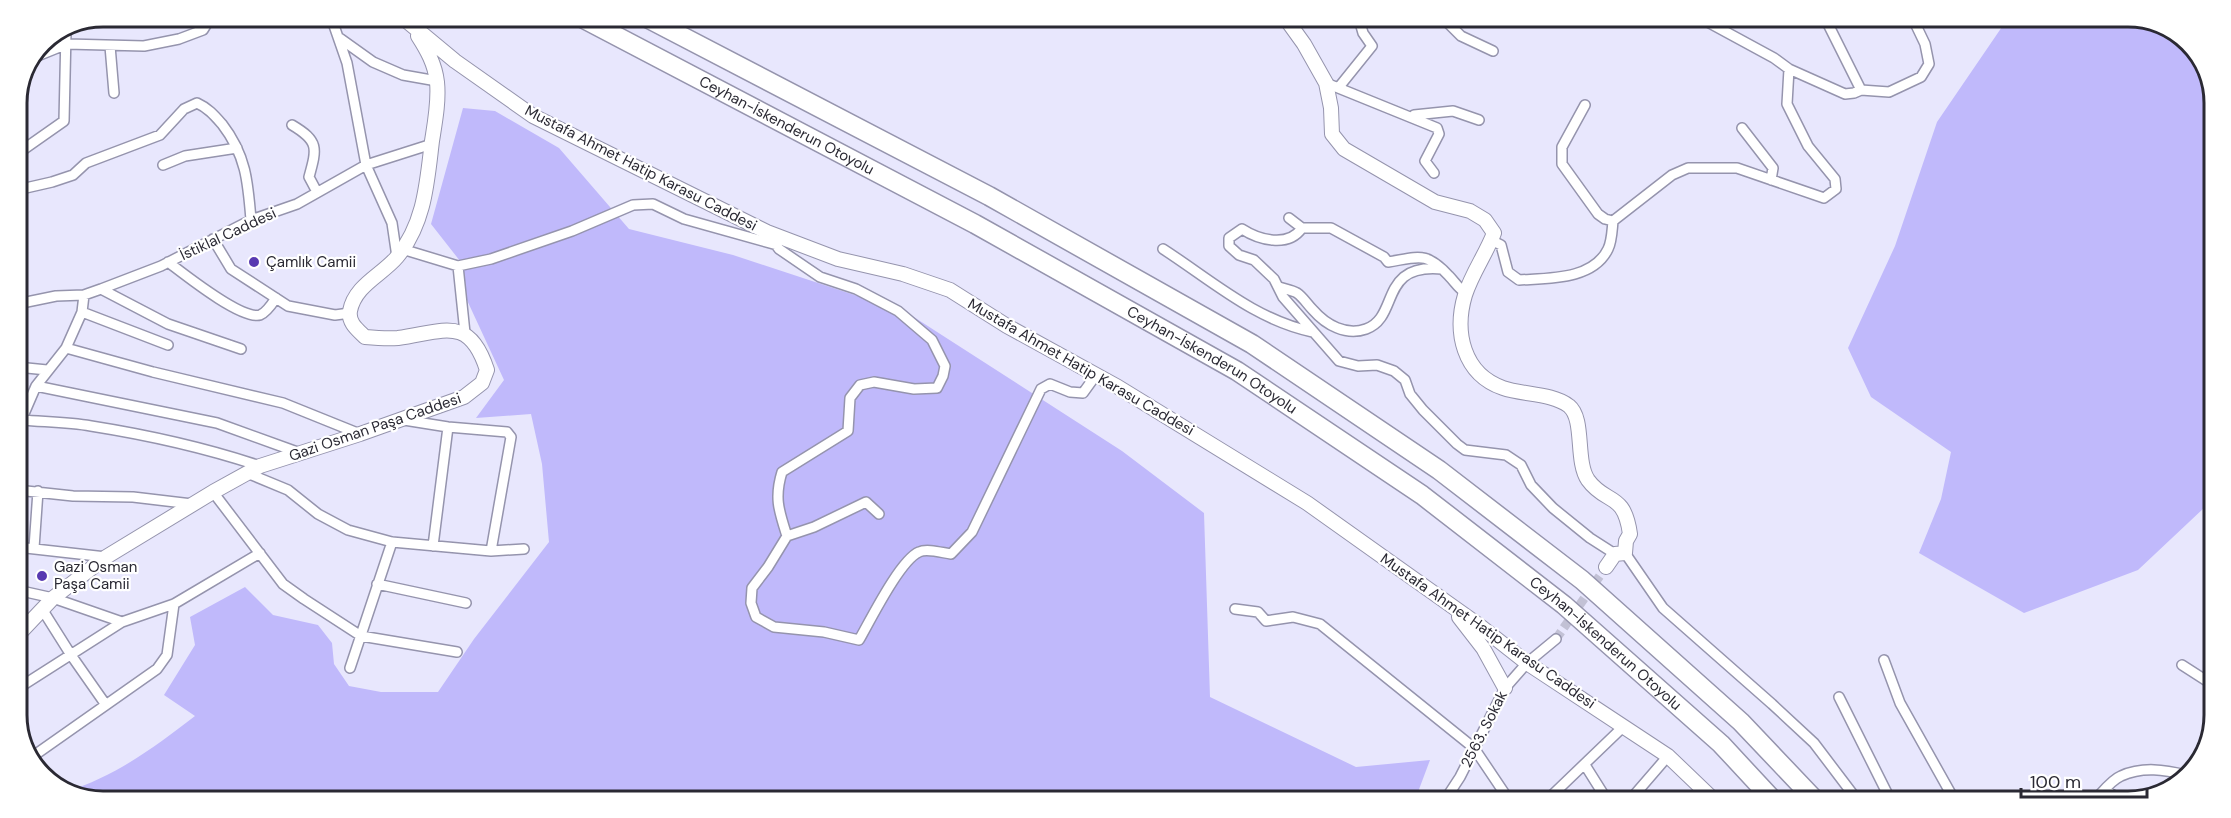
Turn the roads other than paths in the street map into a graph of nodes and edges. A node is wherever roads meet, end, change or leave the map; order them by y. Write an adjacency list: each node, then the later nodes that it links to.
1 (204, 27): 16 (street)
2 (334, 27): 14 (street)
3 (410, 27): 20 (street)
4 (414, 27): 43 (street, Mustafa Ahmet Hatip Karasu Caddesi)
5 (599, 27): 129 (highway, Ceyhan-İskenderun Otoyolu)
6 (664, 27): 130 (highway, Ceyhan-İskenderun Otoyolu)
7 (1292, 27): 21 (street)
8 (1361, 27): 22 (street)
9 (1452, 27): 17 (street)
10 (1717, 27): 19 (street)
11 (1830, 27): 23 (street)
12 (1917, 27): 23 (street)
13 (66, 37): 15 (street)
14 (338, 37): 20 (street); 34 (street)
15 (67, 45): 16 (street); 18 (street); 31 (street)
16 (110, 46): 24 (street)
17 (1492, 51)
18 (46, 53)
19 (1790, 69): 23 (street); 36 (street)
20 (437, 81): 30 (street)
21 (1326, 82): 22 (street); 45 (street)
22 (1339, 87): 26 (street)
23 (1861, 90)
24 (114, 93)
25 (1585, 105): 41 (street)
26 (1412, 116): 27 (street); 35 (street)
27 (1479, 120)
28 (292, 124): 38 (street)
29 (1742, 128): 36 (street)
30 (432, 144): 34 (street, İstiklal Caddesi); 48 (street)
31 (27, 147)
32 (237, 148): 33 (street); 37 (street); 40 (street)
33 (163, 165)
34 (366, 165): 38 (street, İstiklal Caddesi); 48 (street)
35 (1434, 173)
36 (1771, 180): 41 (street)
37 (27, 188)
38 (317, 192): 40 (street, İstiklal Caddesi)
39 (1289, 218): 42 (street)
40 (251, 220): 44 (street, İstiklal Caddesi)
41 (1613, 221): 45 (street)
42 (1302, 228): 51 (street); 52 (street)
43 (767, 232): 46 (street); 67 (street, Mustafa Ahmet Hatip Karasu Caddesi)
44 (213, 239): 49 (street, İstiklal Caddesi); 56 (street)
45 (1491, 240): 54 (street)
46 (777, 245): 50 (street); 82 (street)
47 (1163, 249): 60 (street)
48 (399, 253): 50 (street); 59 (street)
49 (168, 262): 53 (street, İstiklal Caddesi); 56 (street)
50 (458, 266): 61 (street)
51 (1442, 269): 52 (street); 54 (street)
52 (1279, 287): 60 (street)
53 (101, 289): 55 (street, İstiklal Caddesi); 64 (street)
54 (1466, 293): 90 (street)
55 (84, 295): 57 (street, İstiklal Caddesi); 58 (street)
56 (276, 298): 59 (street)
57 (27, 302)
58 (82, 312): 62 (street); 63 (street)
59 (350, 313): 61 (street)
60 (1313, 332): 90 (street)
61 (465, 333): 71 (street, Gazi Osman Paşa Caddesi)
62 (168, 345)
63 (66, 348): 66 (street); 73 (street)
64 (241, 349)
65 (27, 368): 66 (street)
66 (47, 370): 68 (street)
67 (1096, 375): 82 (street); 96 (street, Mustafa Ahmet Hatip Karasu Caddesi)
68 (36, 386): 69 (street); 74 (street)
69 (27, 408)
70 (27, 420): 75 (street)
71 (400, 420): 72 (street); 73 (street, Gazi Osman Paşa Caddesi)
72 (448, 428): 84 (street); 88 (street)
73 (360, 434): 74 (street, Gazi Osman Paşa Caddesi)
74 (300, 453): 75 (street, Gazi Osman Paşa Caddesi)
75 (261, 466): 76 (street, Gazi Osman Paşa Caddesi)
76 (248, 473): 79 (street, Gazi Osman Paşa Caddesi); 83 (street)
77 (27, 490): 78 (street)
78 (38, 491): 80 (street); 86 (street)
79 (213, 492): 80 (street, Gazi Osman Paşa Caddesi); 89 (street)
80 (192, 504): 91 (street, Gazi Osman Paşa Caddesi)
81 (879, 514): 82 (street)
82 (788, 536)
83 (392, 542): 84 (street); 93 (street)
84 (433, 546): 88 (street)
85 (27, 548): 86 (street)
86 (34, 548): 91 (street)
87 (524, 549): 88 (street)
88 (491, 551)
89 (260, 553): 98 (street); 103 (street)
90 (1620, 554): 92 (street); 131 (street)
91 (106, 556): 95 (street, Gazi Osman Paşa Caddesi)
92 (1606, 567)
93 (377, 584): 97 (street); 103 (street)
94 (27, 592): 95 (street)
95 (53, 598): 99 (street, Gazi Osman Paşa Caddesi); 101 (street)
96 (1445, 601): 108 (street, Mustafa Ahmet Hatip Karasu Caddesi); 113 (street)
97 (466, 603)
98 (174, 604): 101 (street); 115 (street)
99 (42, 609): 102 (street, Gazi Osman Paşa Caddesi); 106 (street)
100 (1235, 609): 117 (street)
101 (122, 622): 106 (street)
102 (27, 625)
103 (361, 636): 105 (street); 110 (street)
104 (1556, 639): 108 (street, 2563. Sokak)
105 (457, 652)
106 (71, 655): 112 (street); 115 (street)
107 (1884, 660): 133 (street)
108 (1527, 663): 113 (street, 2563. Sokak); 116 (street, Mustafa Ahmet Hatip Karasu Caddesi)
109 (2182, 665): 111 (street)
110 (350, 668)
111 (2204, 680)
112 (27, 683)
113 (1504, 688): 117 (street, 2563. Sokak)
114 (1839, 698): 132 (street)
115 (106, 705): 118 (street)
116 (1624, 726): 119 (street, Mustafa Ahmet Hatip Karasu Caddesi); 120 (street)
117 (1474, 748): 123 (street, 2563. Sokak); 124 (street)
118 (38, 753)
119 (1668, 756): 127 (street); 128 (street, Mustafa Ahmet Hatip Karasu Caddesi)
120 (1585, 765): 125 (street); 126 (street)
121 (2177, 773): 122 (street)
122 (2106, 789)
123 (1451, 791)
124 (1503, 791)
125 (1557, 791)
126 (1601, 791)
127 (1638, 791)
128 (1702, 791)
129 (1765, 791)
130 (1807, 791)
131 (1850, 791)
132 (1887, 791)
133 (1949, 791)

